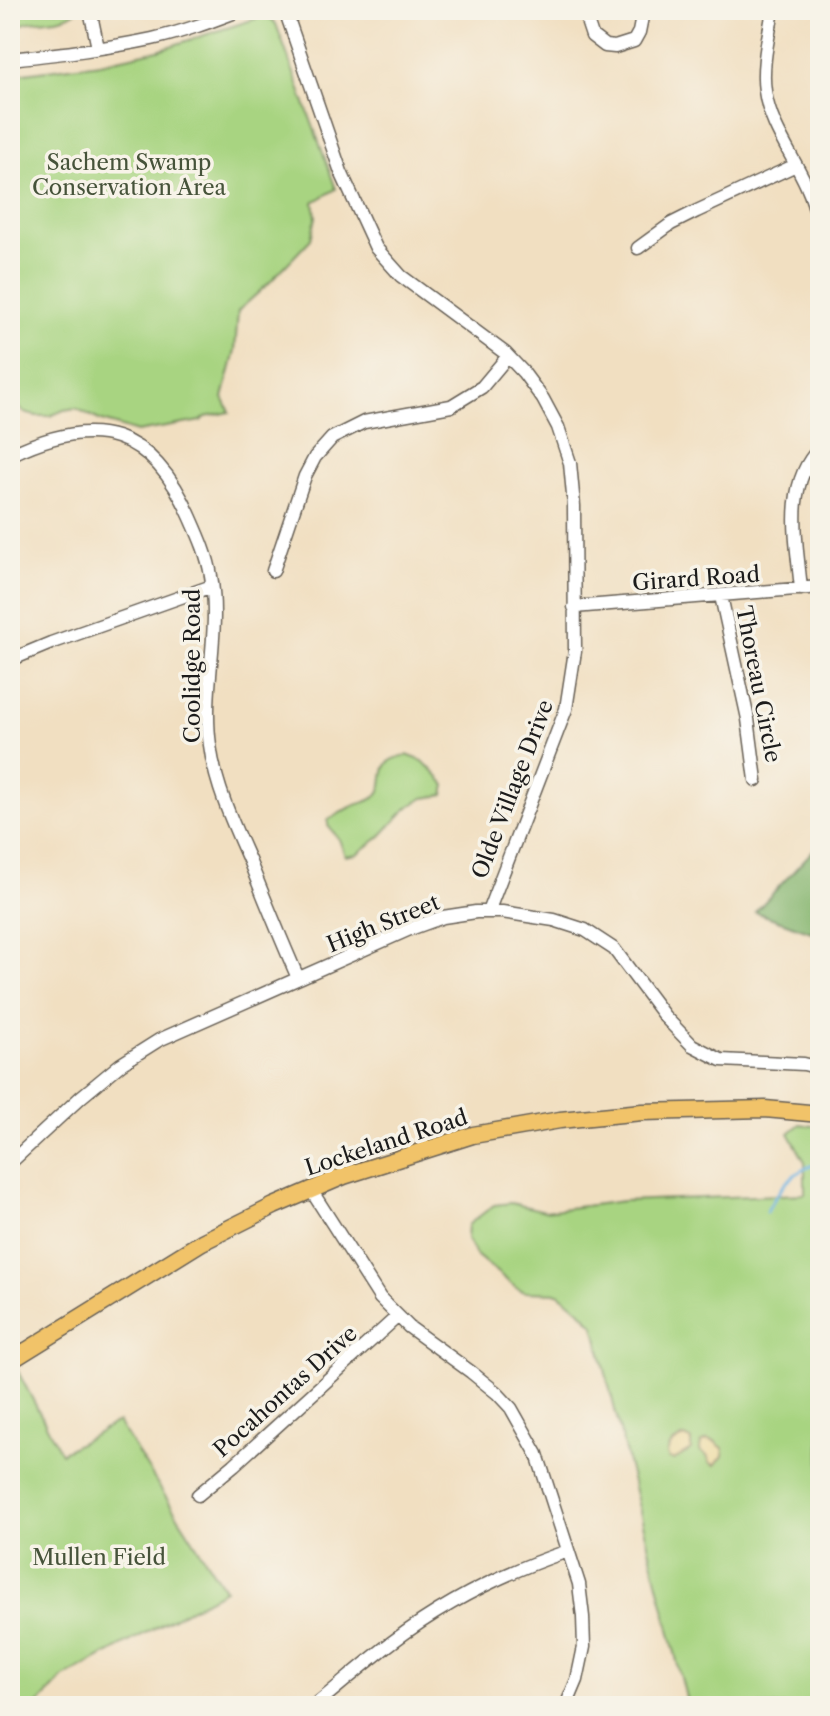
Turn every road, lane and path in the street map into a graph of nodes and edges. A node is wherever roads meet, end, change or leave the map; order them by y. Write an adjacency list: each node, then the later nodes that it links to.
1 (90, 10): 7 (street)
2 (241, 10): 7 (street)
3 (285, 10): 12 (street, Olde Village Drive)
4 (593, 10): 6 (street)
5 (773, 10): 9 (street)
6 (644, 11)
7 (98, 48): 8 (street)
8 (10, 59)
9 (796, 165): 10 (street); 11 (street)
10 (818, 216)
11 (638, 248)
12 (508, 356): 15 (street); 20 (street, Olde Village Drive)
13 (820, 448): 18 (street)
14 (10, 455): 16 (street, Coolidge Road)
15 (273, 571)
16 (212, 586): 21 (street); 24 (street, Coolidge Road)
17 (820, 587): 18 (street, Girard Road)
18 (801, 589): 19 (street, Girard Road)
19 (721, 596): 20 (street, Girard Road); 22 (street, Thoreau Circle)
20 (574, 607): 23 (street, Olde Village Drive)
21 (10, 660)
22 (756, 780)
23 (488, 912): 24 (street, High Street); 25 (street, High Street)
24 (298, 978): 27 (street, High Street)
25 (820, 1068)
26 (820, 1114): 28 (main road, Lockeland Road)
27 (10, 1163)
28 (311, 1190): 29 (street); 30 (main road, Lockeland Road)
29 (398, 1316): 31 (street, Pocahontas Drive); 32 (street)
30 (10, 1361)
31 (198, 1495)
32 (568, 1551): 33 (street); 34 (street)
33 (314, 1706)
34 (566, 1706)

